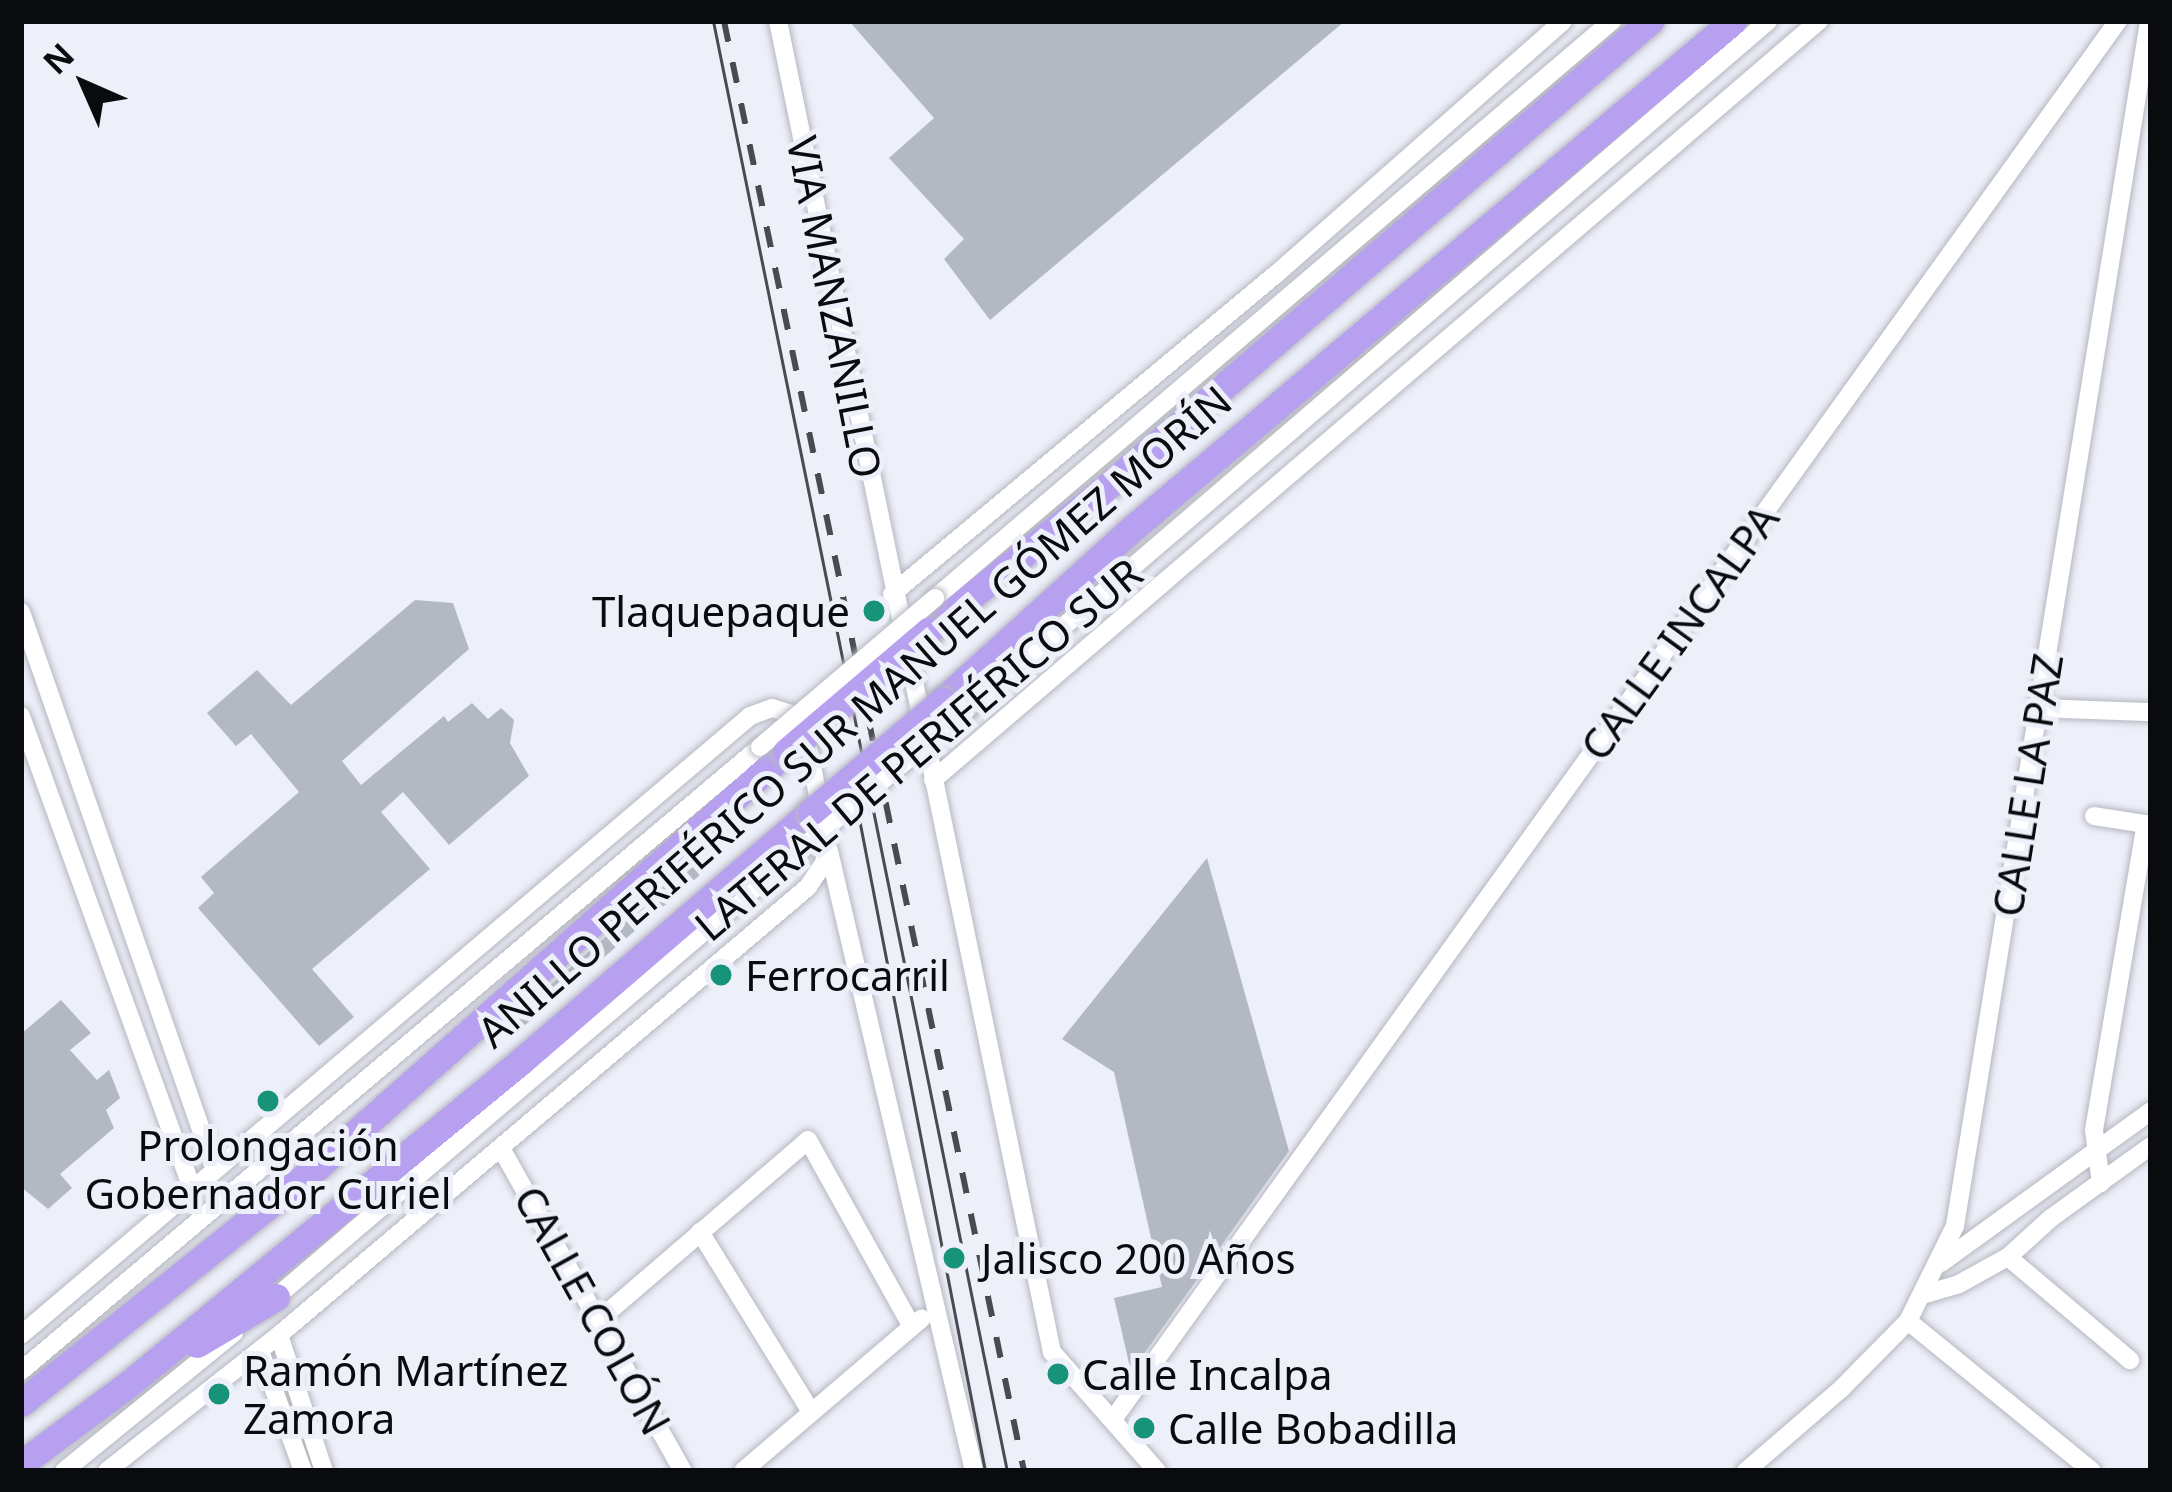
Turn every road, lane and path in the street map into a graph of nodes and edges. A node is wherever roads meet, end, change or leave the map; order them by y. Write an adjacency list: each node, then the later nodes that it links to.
1 (778, 21): 10 (street, VIA MANZANILLO)
2 (1563, 21): 10 (street)
3 (1612, 21): 16 (street, bridge)
4 (1650, 21): 16 (highway, ANILLO PERIFÉRICO SUR MANUEL GÓMEZ MORÍN, bridge)
5 (1733, 21): 12 (highway, ANILLO PERIFÉRICO SUR MANUEL GÓMEZ MORÍN)
6 (1768, 21): 12 (street, LATERAL DE PERIFÉRICO SUR)
7 (1819, 21): 17 (street)
8 (2118, 21): 45 (street, CALLE INCALPA)
9 (2149, 21): 13 (street, CALLE LA PAZ)
10 (892, 594): 17 (street, VIA MANZANILLO)
11 (21, 612): 25 (street)
12 (953, 706): 32 (street, LATERAL DE PERIFÉRICO SUR, bridge); 42 (highway, ANILLO PERIFÉRICO SUR MANUEL GÓMEZ MORÍN, bridge)
13 (2040, 708): 14 (street); 30 (street, CALLE LA PAZ)
14 (2151, 712)
15 (21, 716): 27 (street)
16 (773, 750): 41 (street); 43 (highway, ANILLO PERIFÉRICO SUR MANUEL GÓMEZ MORÍN)
17 (933, 780): 45 (street, VIA MANZANILLO)
18 (2094, 816): 19 (street)
19 (2148, 825): 24 (street)
20 (827, 840): 23 (street); 25 (street); 33 (street)
21 (2151, 1111): 24 (street)
22 (2151, 1146): 26 (street)
23 (502, 1150): 34 (street, CALLE COLÓN); 38 (street)
24 (2094, 1153): 26 (street); 30 (street)
25 (214, 1167): 27 (street)
26 (2101, 1183): 29 (street)
27 (191, 1186): 37 (street)
28 (700, 1232): 34 (street); 36 (street); 44 (street)
29 (2008, 1257): 31 (street); 40 (street)
30 (1940, 1264): 31 (street, CALLE LA PAZ)
31 (1925, 1294): 35 (street, CALLE LA PAZ)
32 (276, 1297): 42 (highway); 47 (street, LATERAL DE PERIFÉRICO SUR)
33 (934, 1310): 36 (street); 53 (street)
34 (601, 1319): 51 (street, CALLE COLÓN)
35 (1908, 1321): 55 (street, CALLE LA PAZ); 56 (street)
36 (911, 1325): 44 (street)
37 (21, 1335)
38 (279, 1335): 39 (street); 50 (street)
39 (260, 1351): 48 (street); 49 (street)
40 (2130, 1360)
41 (21, 1371)
42 (131, 1382): 46 (highway, ANILLO PERIFÉRICO SUR MANUEL GÓMEZ MORÍN)
43 (21, 1403)
44 (811, 1412): 52 (street)
45 (1114, 1418): 54 (street, VIA MANZANILLO)
46 (21, 1464)
47 (64, 1471)
48 (106, 1471)
49 (303, 1471)
50 (324, 1471)
51 (682, 1471)
52 (743, 1471)
53 (974, 1471)
54 (1157, 1471)
55 (1745, 1471)
56 (2092, 1471)

